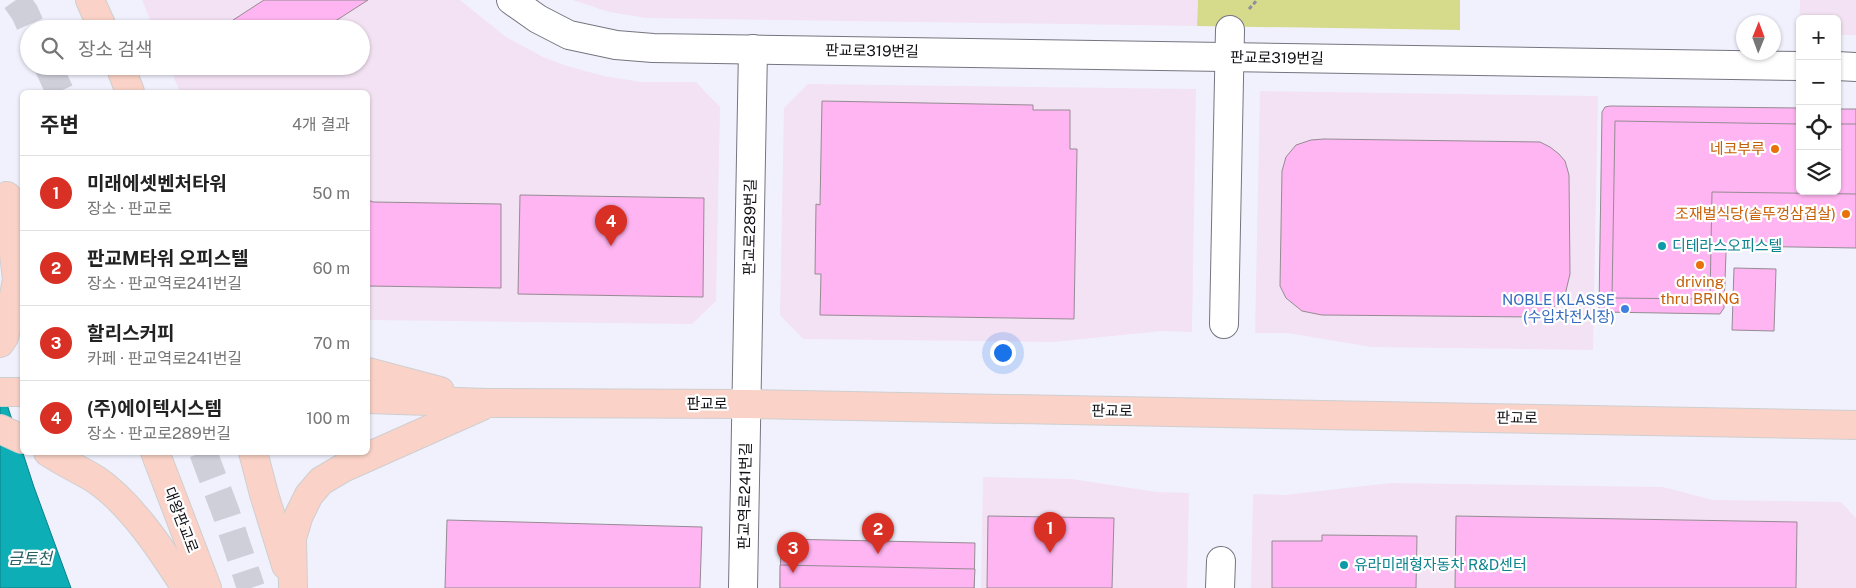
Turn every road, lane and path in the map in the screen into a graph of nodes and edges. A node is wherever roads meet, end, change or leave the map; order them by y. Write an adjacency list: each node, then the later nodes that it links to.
1 (90, 0): 3 (main road)
2 (511, 0): 5 (street, 판교로319번길)
3 (99, 20)
4 (1230, 30): 13 (street)
5 (753, 49): 6 (street, 판교로319번길); 20 (street, 판교로289번길)
6 (1796, 66)
7 (1841, 66): 8 (street)
8 (1856, 67)
9 (123, 75): 10 (main road)
10 (129, 90)
11 (10, 195): 12 (main road); 14 (main road)
12 (20, 218)
13 (1224, 324)
14 (2, 340)
15 (370, 373): 19 (main road)
16 (0, 392): 17 (main road)
17 (20, 392)
18 (370, 399): 19 (main road, 판교로)
19 (488, 403): 20 (main road, 판교로); 30 (main road)
20 (746, 404): 21 (main road, 판교로); 31 (street, 판교역로241번길)
21 (1856, 425)
22 (0, 429): 23 (main road)
23 (20, 438)
24 (53, 455): 28 (main road)
25 (155, 455): 29 (main road, 대왕판교로)
26 (253, 455): 30 (main road)
27 (1221, 561): 32 (street)
28 (186, 588)
29 (207, 588)
30 (293, 588)
31 (743, 588)
32 (1220, 588)

